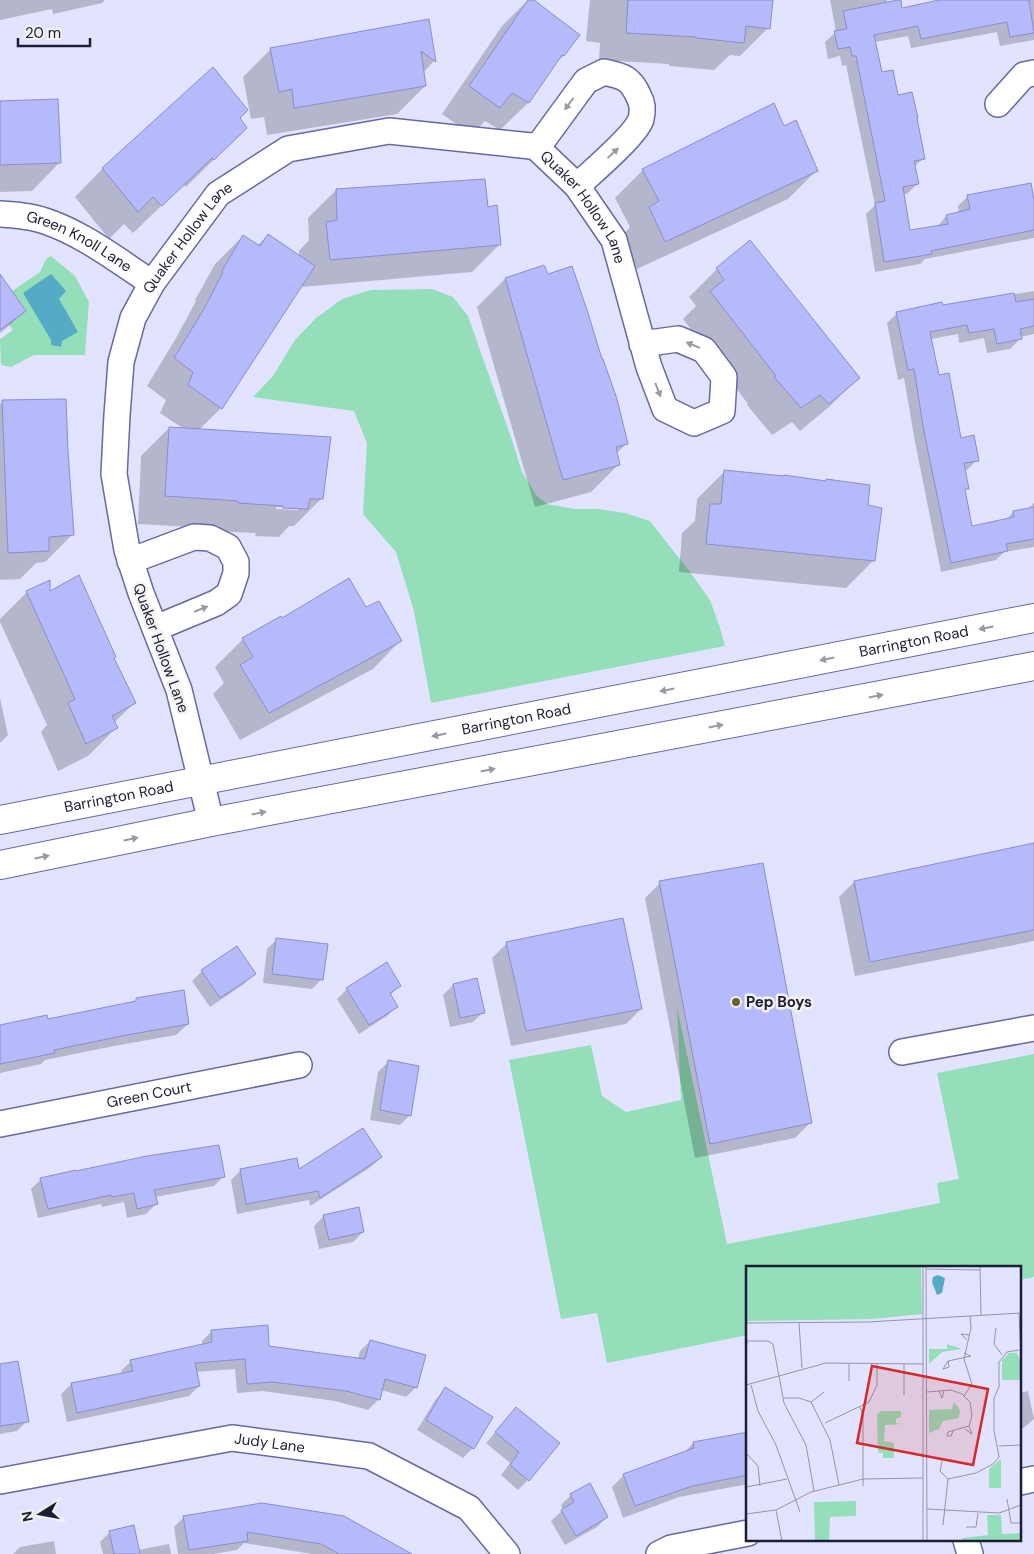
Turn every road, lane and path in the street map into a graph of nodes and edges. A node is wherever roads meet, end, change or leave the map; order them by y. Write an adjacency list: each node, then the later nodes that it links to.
1 (1034, 73): 2 (street)
2 (998, 104)
3 (537, 148): 4 (street, Quaker Hollow Lane); 4 (street, one-way to 3); 6 (street, Quaker Hollow Lane)
4 (577, 186): 7 (street, Quaker Hollow Lane)
5 (0, 214): 6 (street, Green Knoll Lane)
6 (152, 283): 8 (street, Quaker Hollow Lane)
7 (642, 344)
8 (130, 561): 10 (street, Quaker Hollow Lane); 10 (street, one-way to 8)
9 (1034, 618): 12 (main road, Barrington Road, one-way to 12)
10 (156, 628): 12 (street, Quaker Hollow Lane)
11 (1034, 666): 14 (main road, one-way to 11)
12 (202, 781): 13 (main road, Barrington Road); 14 (street, Quaker Hollow Lane)
13 (0, 820)
14 (211, 822): 15 (main road, one-way to 14)
15 (0, 866)
16 (1034, 1028): 17 (street)
17 (902, 1052)
18 (299, 1065): 19 (street, Green Court)
19 (0, 1124)
20 (0, 1481): 22 (street, Judy Lane)
21 (746, 1533): 23 (street)
22 (507, 1554)
23 (659, 1554)

